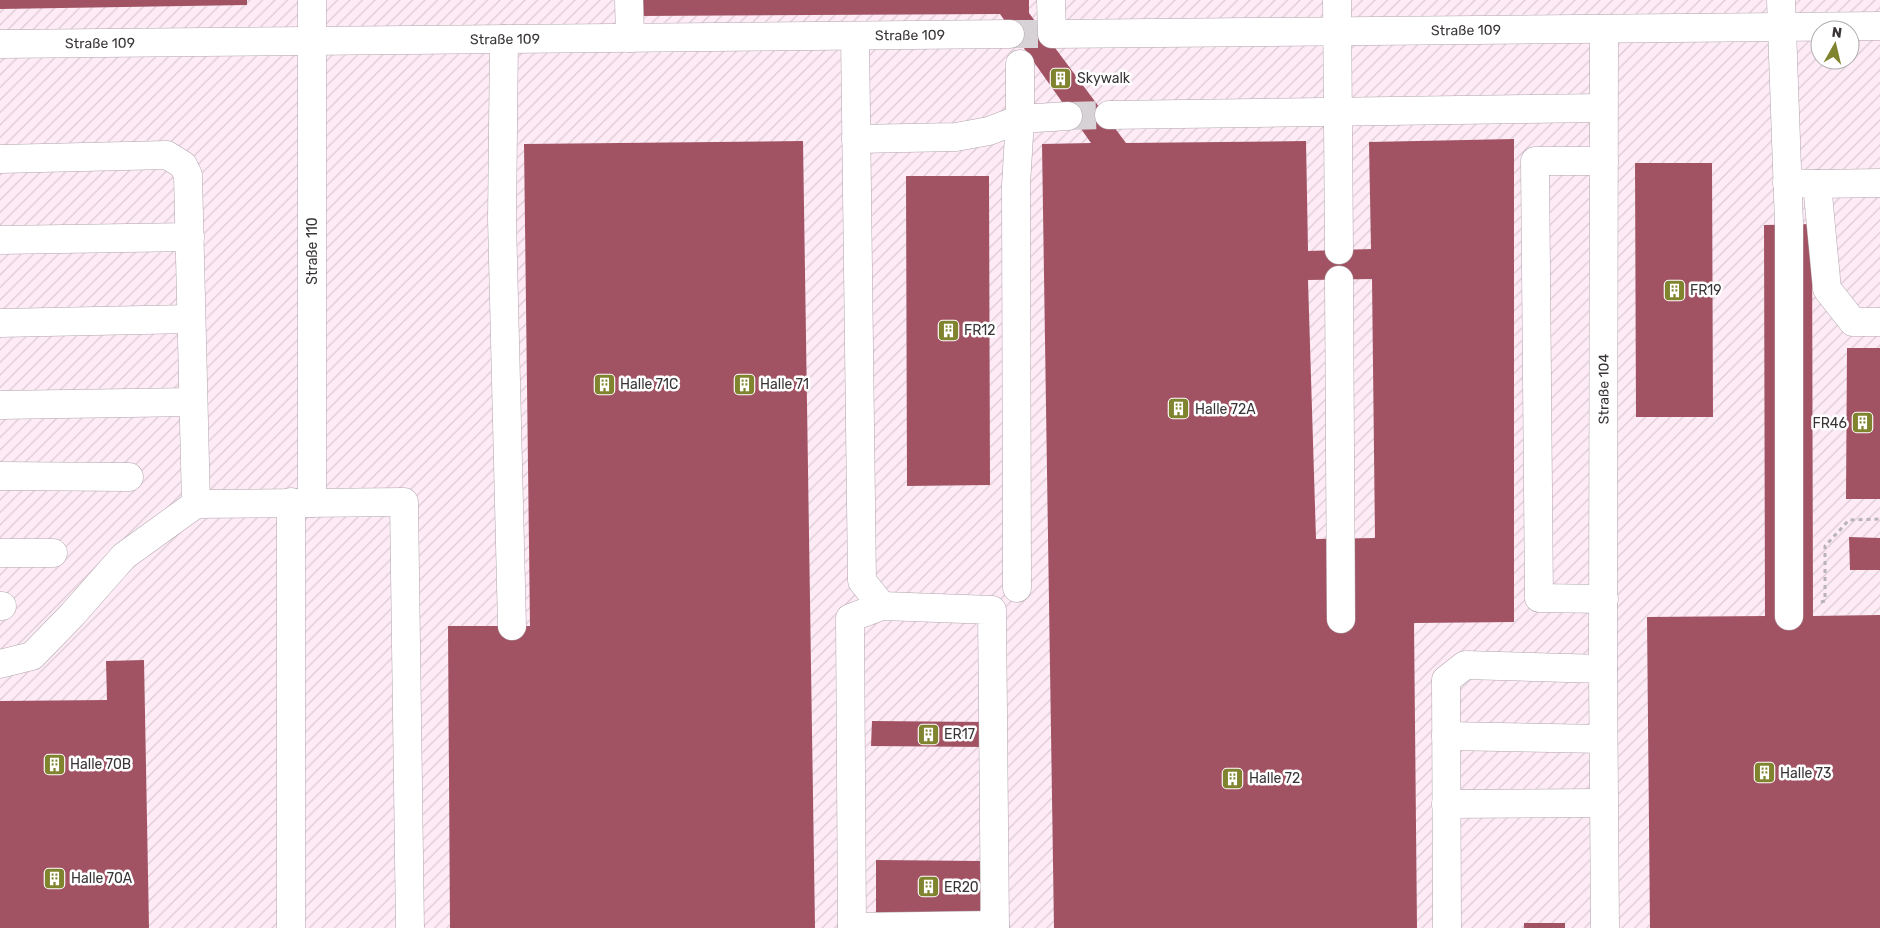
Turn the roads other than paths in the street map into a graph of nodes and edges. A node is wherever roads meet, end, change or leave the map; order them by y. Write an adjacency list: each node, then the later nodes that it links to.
1 (312, 0): 14 (street, Straße 110)
2 (630, 0): 12 (street)
3 (1051, 0): 9 (street, Straße 109)
4 (1337, 0): 9 (street)
5 (1781, 0): 7 (street)
6 (1880, 26): 7 (street, Straße 109)
7 (1781, 27): 8 (street, Straße 109); 25 (street)
8 (1604, 28): 9 (street, Straße 109); 17 (street, Straße 104)
9 (1337, 31): 18 (street)
10 (1010, 34): 11 (street, Straße 109)
11 (855, 36): 12 (street, Straße 109); 22 (street)
12 (630, 38): 13 (street, Straße 109)
13 (504, 39): 14 (street, Straße 109); 48 (street)
14 (312, 41): 15 (street, Straße 109); 39 (street, Straße 110)
15 (0, 44)
16 (1020, 64): 21 (street)
17 (1603, 108): 18 (street); 24 (street, Straße 104)
18 (1338, 112): 19 (street); 30 (street)
19 (1109, 115)
20 (1068, 116): 21 (street)
21 (1020, 119): 22 (street); 43 (street)
22 (856, 139): 45 (street)
23 (0, 159): 28 (street)
24 (1604, 161): 44 (street, Straße 104); 44 (street)
25 (1787, 183): 27 (street); 46 (street)
26 (1880, 183): 27 (street)
27 (1817, 184): 33 (street)
28 (190, 237): 29 (street); 32 (street)
29 (0, 240)
30 (1339, 250)
31 (1339, 280): 47 (street)
32 (191, 319): 34 (street); 35 (street)
33 (1880, 322)
34 (0, 323)
35 (193, 402): 36 (street); 40 (street)
36 (0, 405)
37 (0, 476): 38 (street)
38 (129, 477)
39 (302, 503): 40 (street); 57 (street, Straße 110); 58 (street)
40 (196, 504): 49 (street)
41 (0, 553): 42 (street)
42 (54, 553)
43 (1018, 588)
44 (1604, 599): 50 (street, Straße 104)
45 (882, 606): 55 (street); 56 (street)
46 (1789, 616)
47 (1341, 620)
48 (512, 626)
49 (0, 664)
50 (1603, 669): 51 (street); 52 (street, Straße 104)
51 (1446, 736): 52 (street); 54 (street)
52 (1603, 739): 53 (street, Straße 104)
53 (1603, 803): 54 (street); 60 (street, Straße 104)
54 (1446, 804): 59 (street)
55 (852, 927): 56 (street)
56 (995, 927)
57 (292, 928)
58 (410, 928)
59 (1447, 928)
60 (1605, 928)

